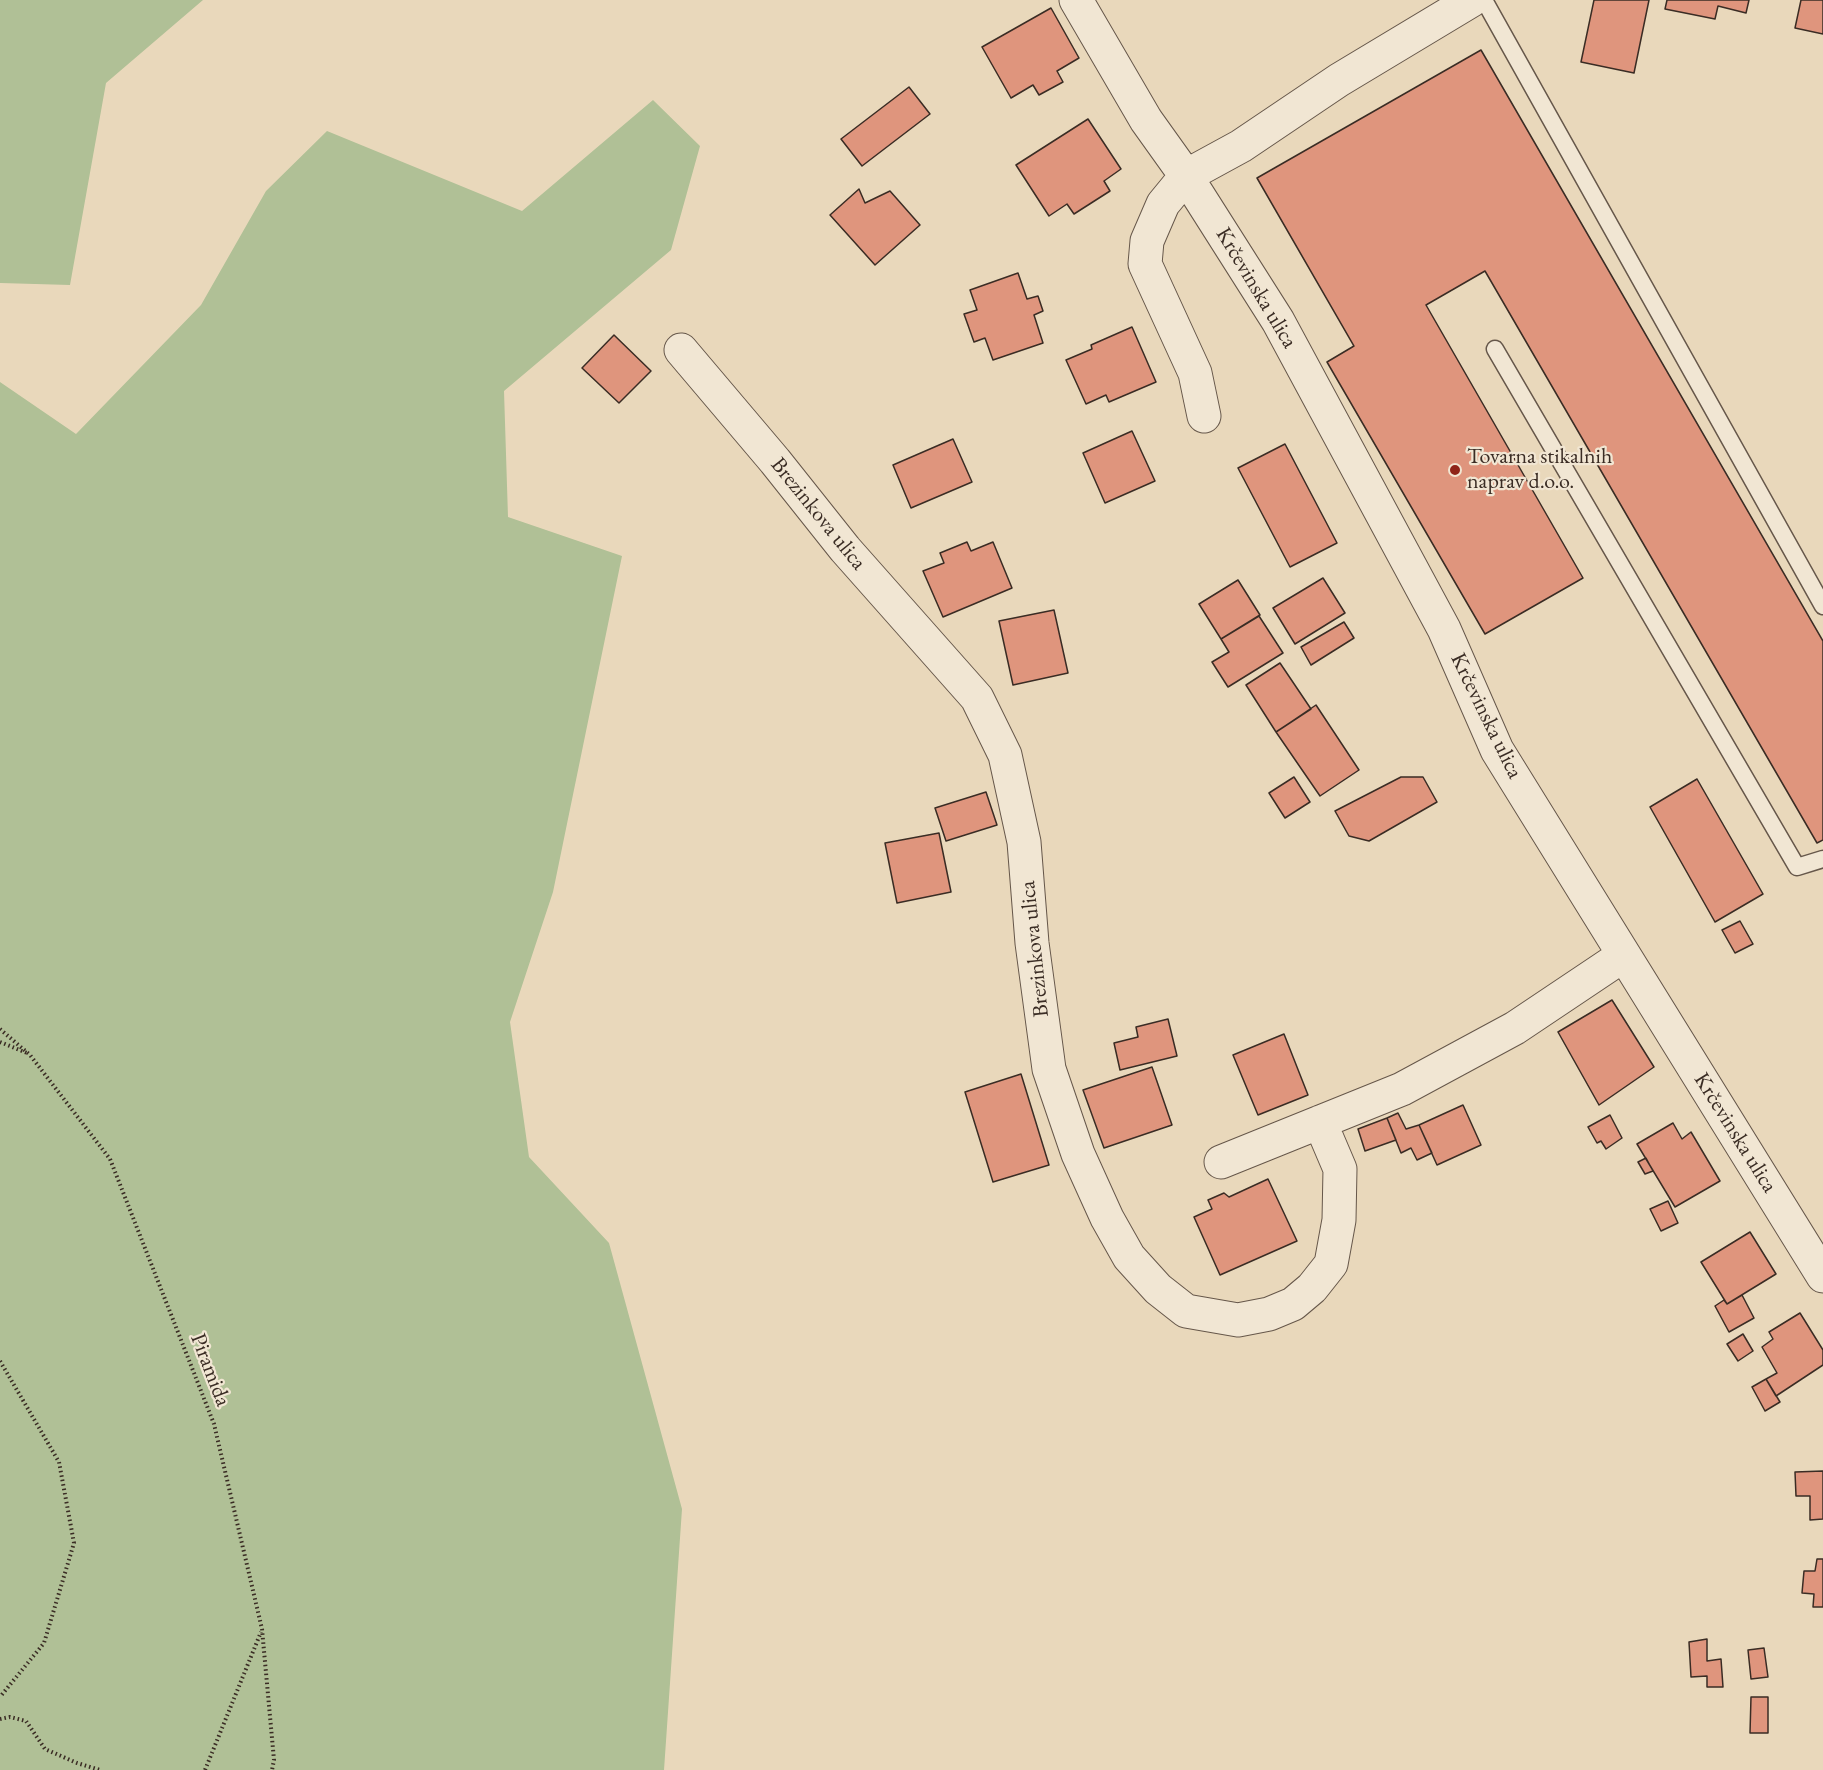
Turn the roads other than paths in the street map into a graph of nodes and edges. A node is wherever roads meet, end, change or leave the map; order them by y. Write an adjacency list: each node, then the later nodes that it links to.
1 (1076, 0): 4 (street, Krčevinska ulica)
2 (1472, 0): 4 (street)
3 (1484, 0): 8 (lane)
4 (1186, 176): 7 (street); 10 (street, Krčevinska ulica)
5 (1495, 349): 9 (lane)
6 (681, 350): 11 (street, Brezinkova ulica)
7 (1204, 416)
8 (1823, 606)
9 (1823, 859)
10 (1624, 955): 11 (street); 13 (street, Krčevinska ulica)
11 (1320, 1122): 12 (street)
12 (1221, 1162)
13 (1823, 1276)

